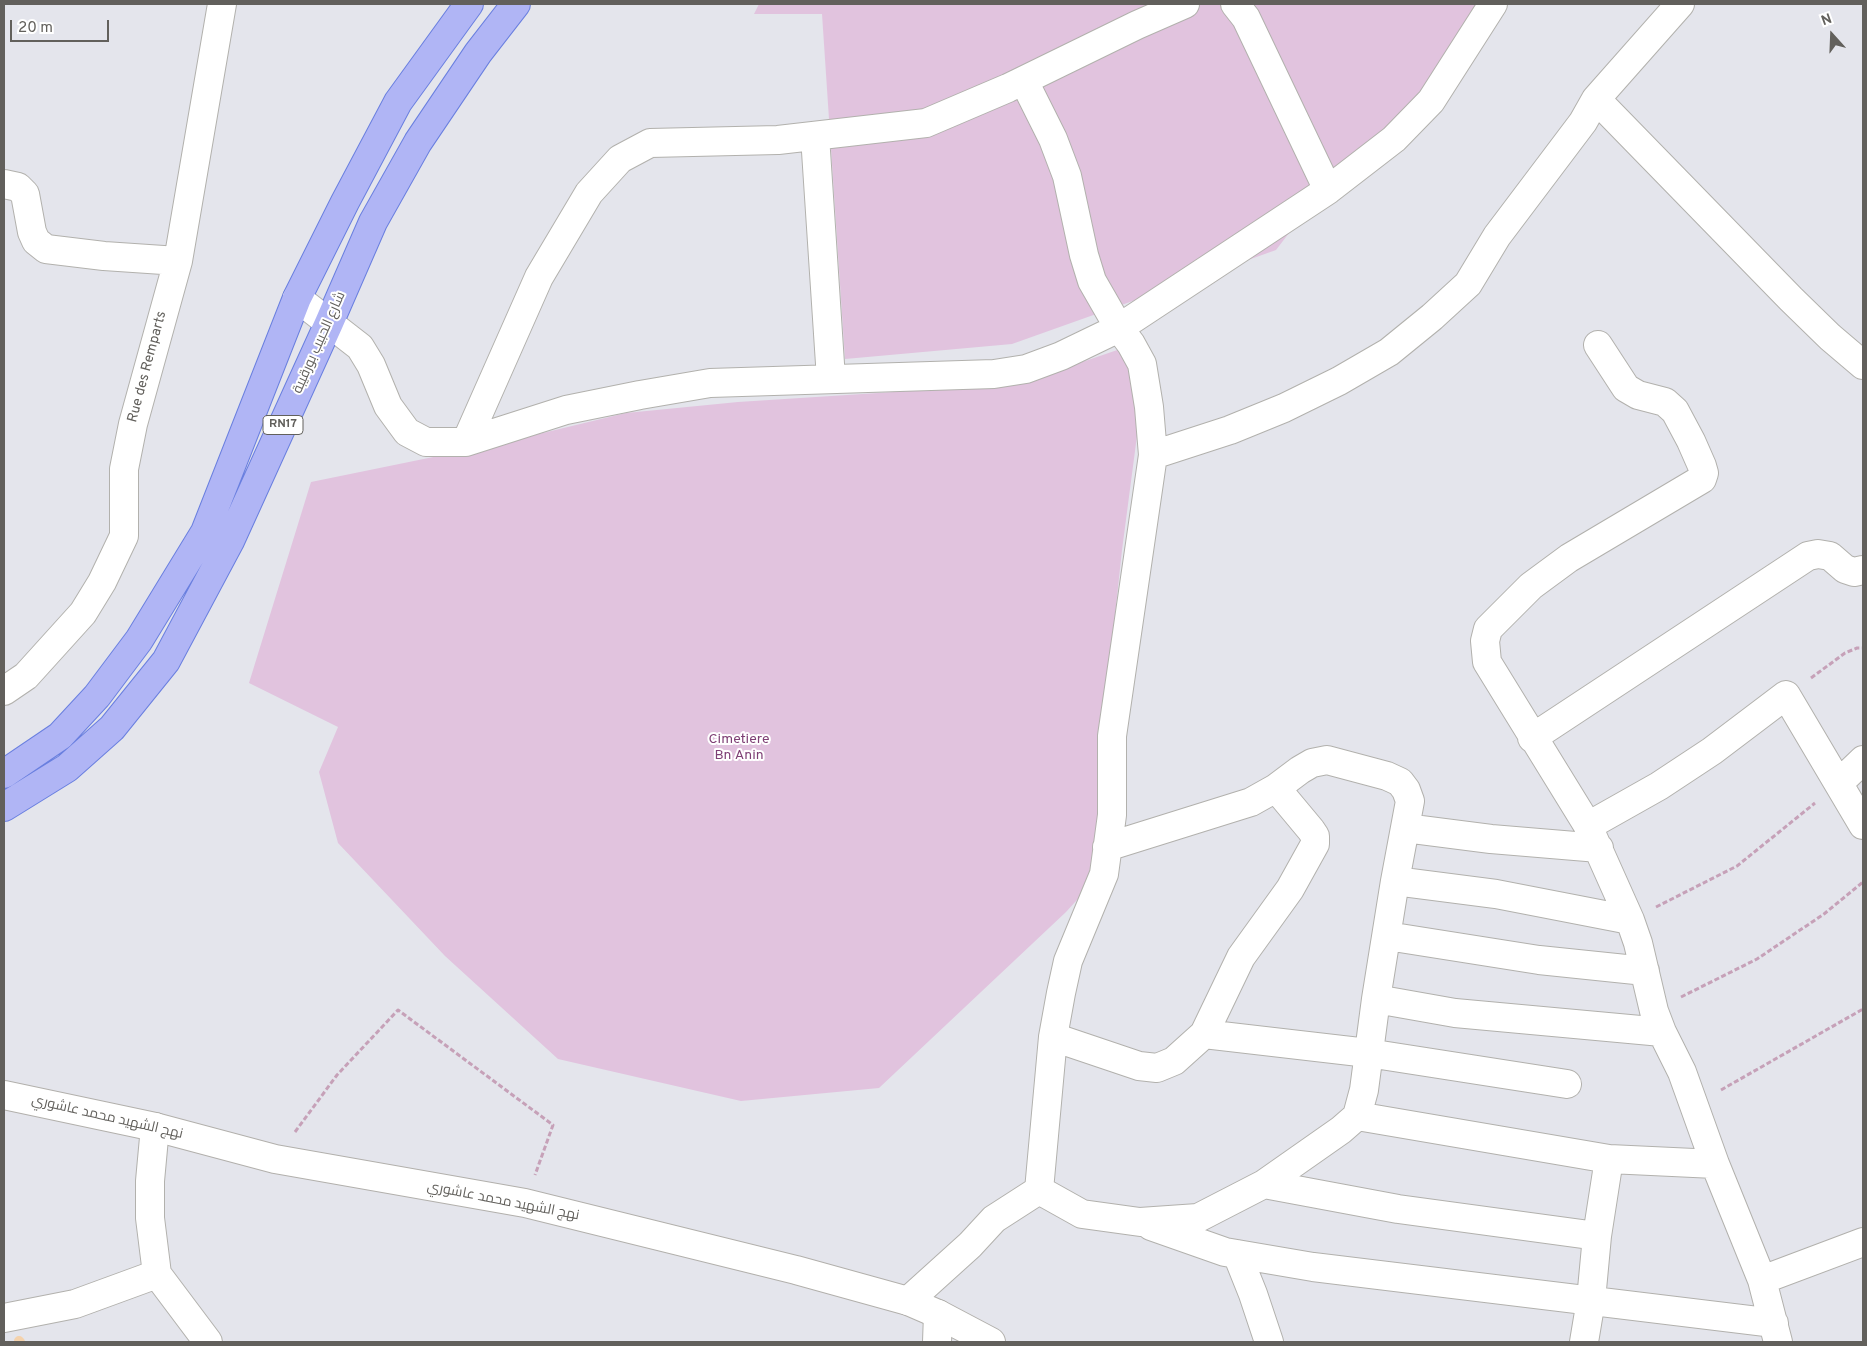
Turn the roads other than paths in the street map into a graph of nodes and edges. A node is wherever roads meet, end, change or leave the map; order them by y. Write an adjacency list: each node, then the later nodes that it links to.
1 (222, 4): 13 (street, Rue des Remparts)
2 (469, 4): 14 (main road, RN17)
3 (516, 4): 15 (main road, شارع الحبيب بورقيبة / RN17)
4 (1185, 4): 8 (street)
5 (1235, 4): 12 (street)
6 (1493, 4): 12 (street)
7 (1680, 4): 9 (street)
8 (1024, 80): 10 (street); 16 (street)
9 (1596, 99): 18 (street); 21 (street)
10 (815, 136): 19 (street); 20 (street)
11 (4, 184): 13 (street)
12 (1328, 190): 16 (street)
13 (178, 261): 23 (street, Rue des Remparts)
14 (297, 298): 15 (street); 26 (main road, RN17)
15 (330, 323): 20 (street); 29 (main road, شارع الحبيب بورقيبة / RN17)
16 (1119, 328): 19 (street); 21 (street)
17 (1598, 345): 24 (street)
18 (1863, 365)
19 (831, 379): 20 (street)
20 (466, 442)
21 (1153, 455): 33 (street)
22 (1863, 570): 24 (street)
23 (4, 691)
24 (1532, 738): 32 (street)
25 (1863, 760): 27 (street)
26 (4, 774)
27 (1839, 783): 30 (street); 32 (street)
28 (1276, 788): 31 (street); 33 (street); 40 (street)
29 (4, 807)
30 (1863, 825)
31 (1405, 828): 32 (street); 34 (street)
32 (1593, 837): 35 (street)
33 (1107, 847): 41 (street)
34 (1395, 881): 35 (street); 36 (street)
35 (1630, 920): 37 (street)
36 (1387, 936): 37 (street); 38 (street)
37 (1645, 971): 39 (street)
38 (1376, 998): 39 (street); 42 (street)
39 (1658, 1021): 48 (street)
40 (1204, 1034): 41 (street); 42 (street)
41 (1053, 1037): 50 (street)
42 (1368, 1053): 43 (street); 45 (street)
43 (1567, 1084)
44 (4, 1095): 46 (street, نهج الشهيد محمد عاشوري)
45 (1357, 1116): 47 (street); 49 (street)
46 (155, 1127): 55 (street); 58 (street, نهج الشهيد محمد عاشوري)
47 (1609, 1159): 48 (street); 52 (street)
48 (1715, 1164): 56 (street)
49 (1264, 1184): 51 (street); 52 (street)
50 (1039, 1190): 51 (street); 58 (street)
51 (1140, 1222): 54 (street)
52 (1597, 1236): 57 (street)
53 (1863, 1242): 56 (street)
54 (1237, 1254): 57 (street); 65 (street)
55 (157, 1274): 60 (street); 62 (street)
56 (1762, 1280): 61 (street)
57 (1591, 1300): 61 (street); 66 (street)
58 (908, 1302): 59 (street, نهج الشهيد محمد عاشوري)
59 (938, 1314): 63 (street); 64 (street, نهج الشهيد محمد عاشوري)
60 (4, 1318)
61 (1776, 1333)
62 (208, 1342)
63 (937, 1342)
64 (991, 1342)
65 (1269, 1342)
66 (1584, 1342)

